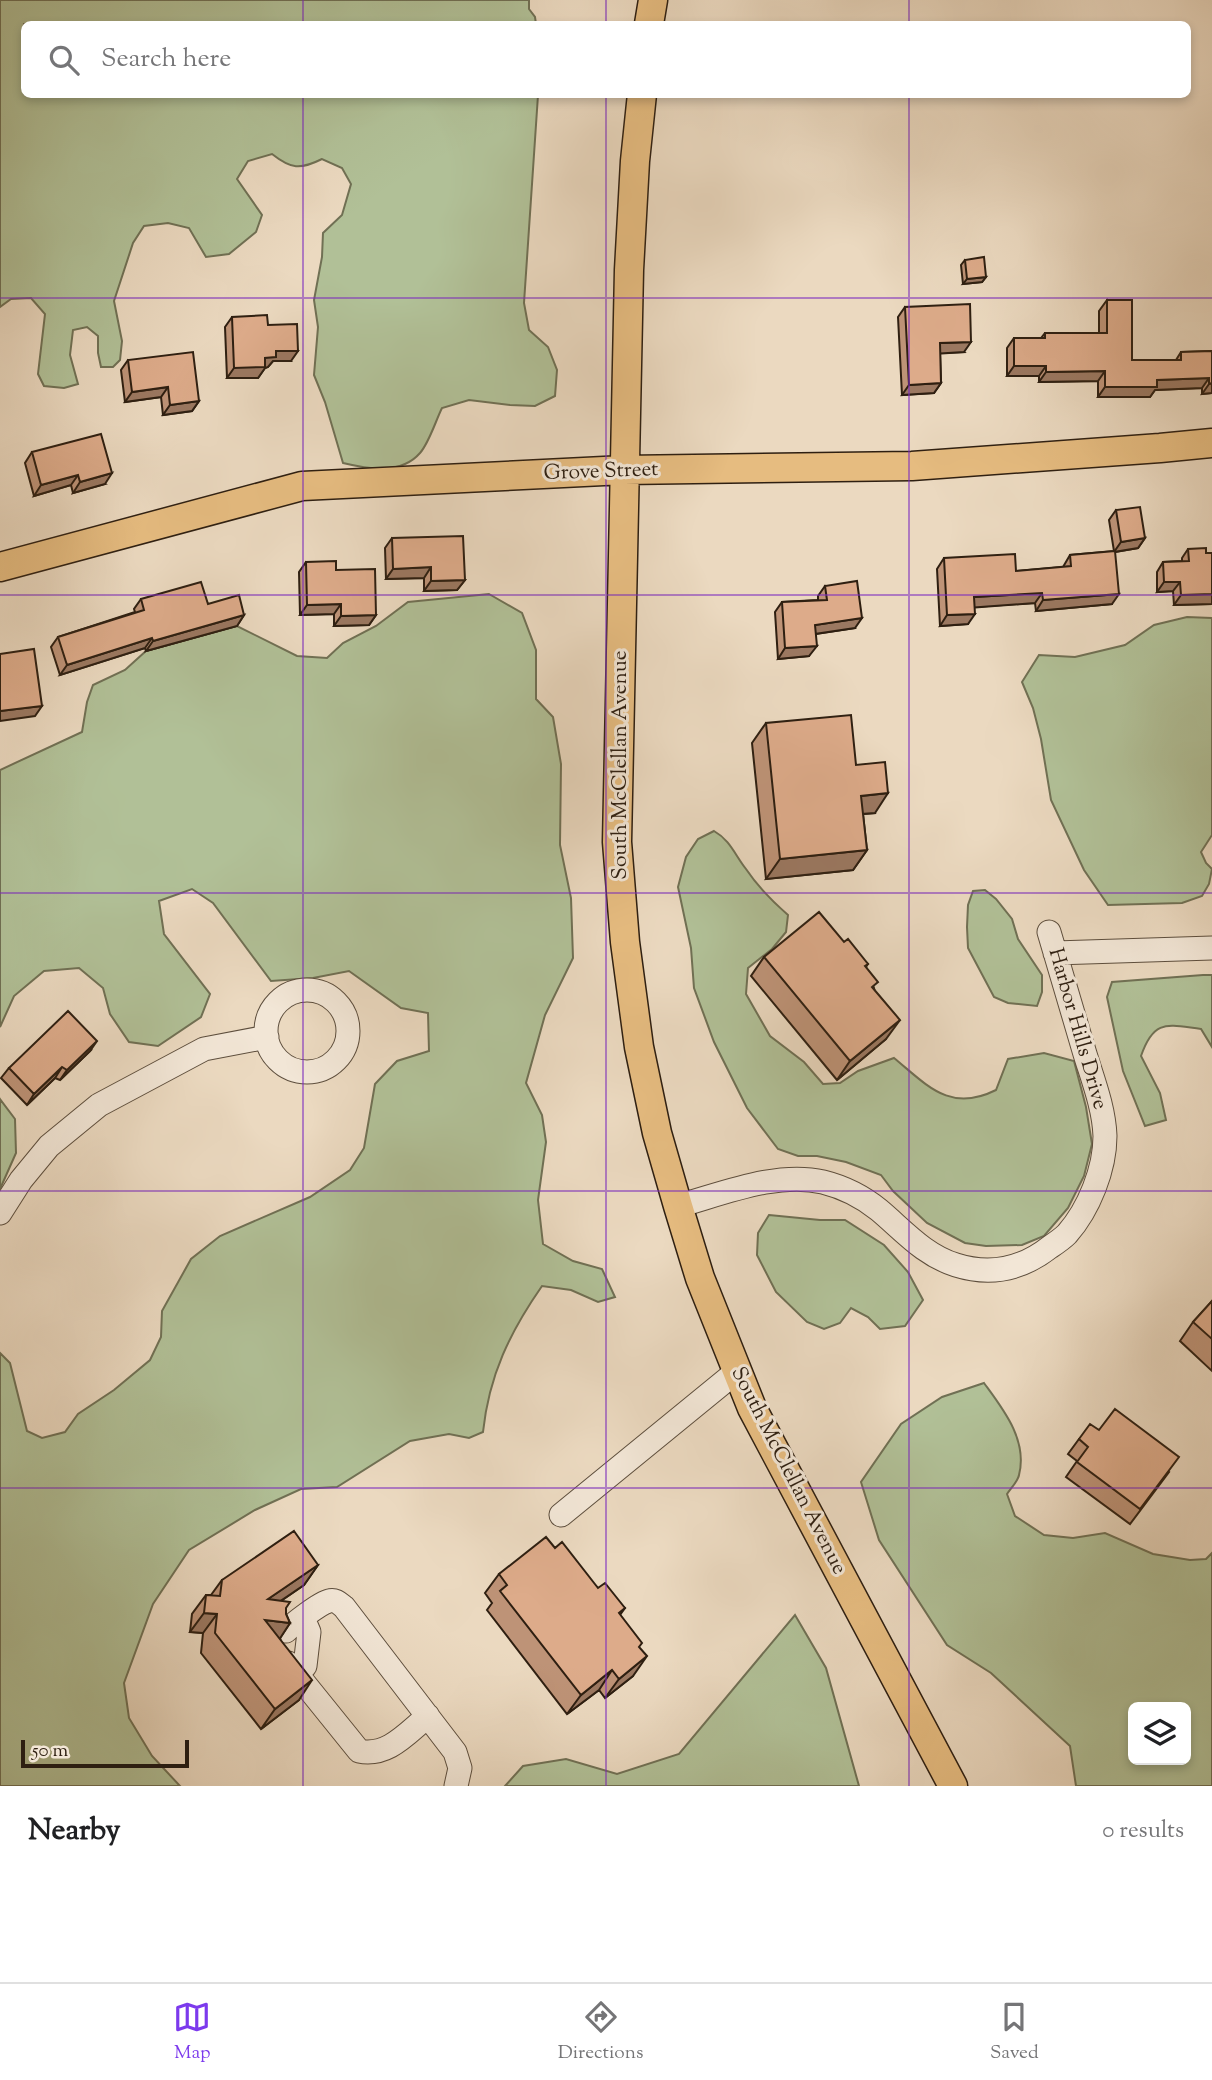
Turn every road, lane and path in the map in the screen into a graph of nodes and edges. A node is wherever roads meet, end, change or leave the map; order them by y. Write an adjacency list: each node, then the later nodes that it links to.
1 (653, 0): 2 (main road)
2 (650, 21)
3 (642, 98): 5 (main road, South McClellan Avenue)
4 (1212, 443): 5 (main road, Grove Street)
5 (624, 470): 6 (main road, Grove Street); 9 (main road, South McClellan Avenue)
6 (0, 567)
7 (1212, 948): 9 (street, Harbor Hills Drive)
8 (267, 1037): 10 (street)
9 (678, 1206): 11 (main road, South McClellan Avenue)
10 (0, 1213)
11 (736, 1372): 12 (street); 17 (main road, South McClellan Avenue)
12 (561, 1516)
13 (290, 1635): 14 (street); 14 (street); 15 (street)
14 (298, 1674): 15 (street)
15 (428, 1716): 16 (street)
16 (456, 1786)
17 (953, 1786)

